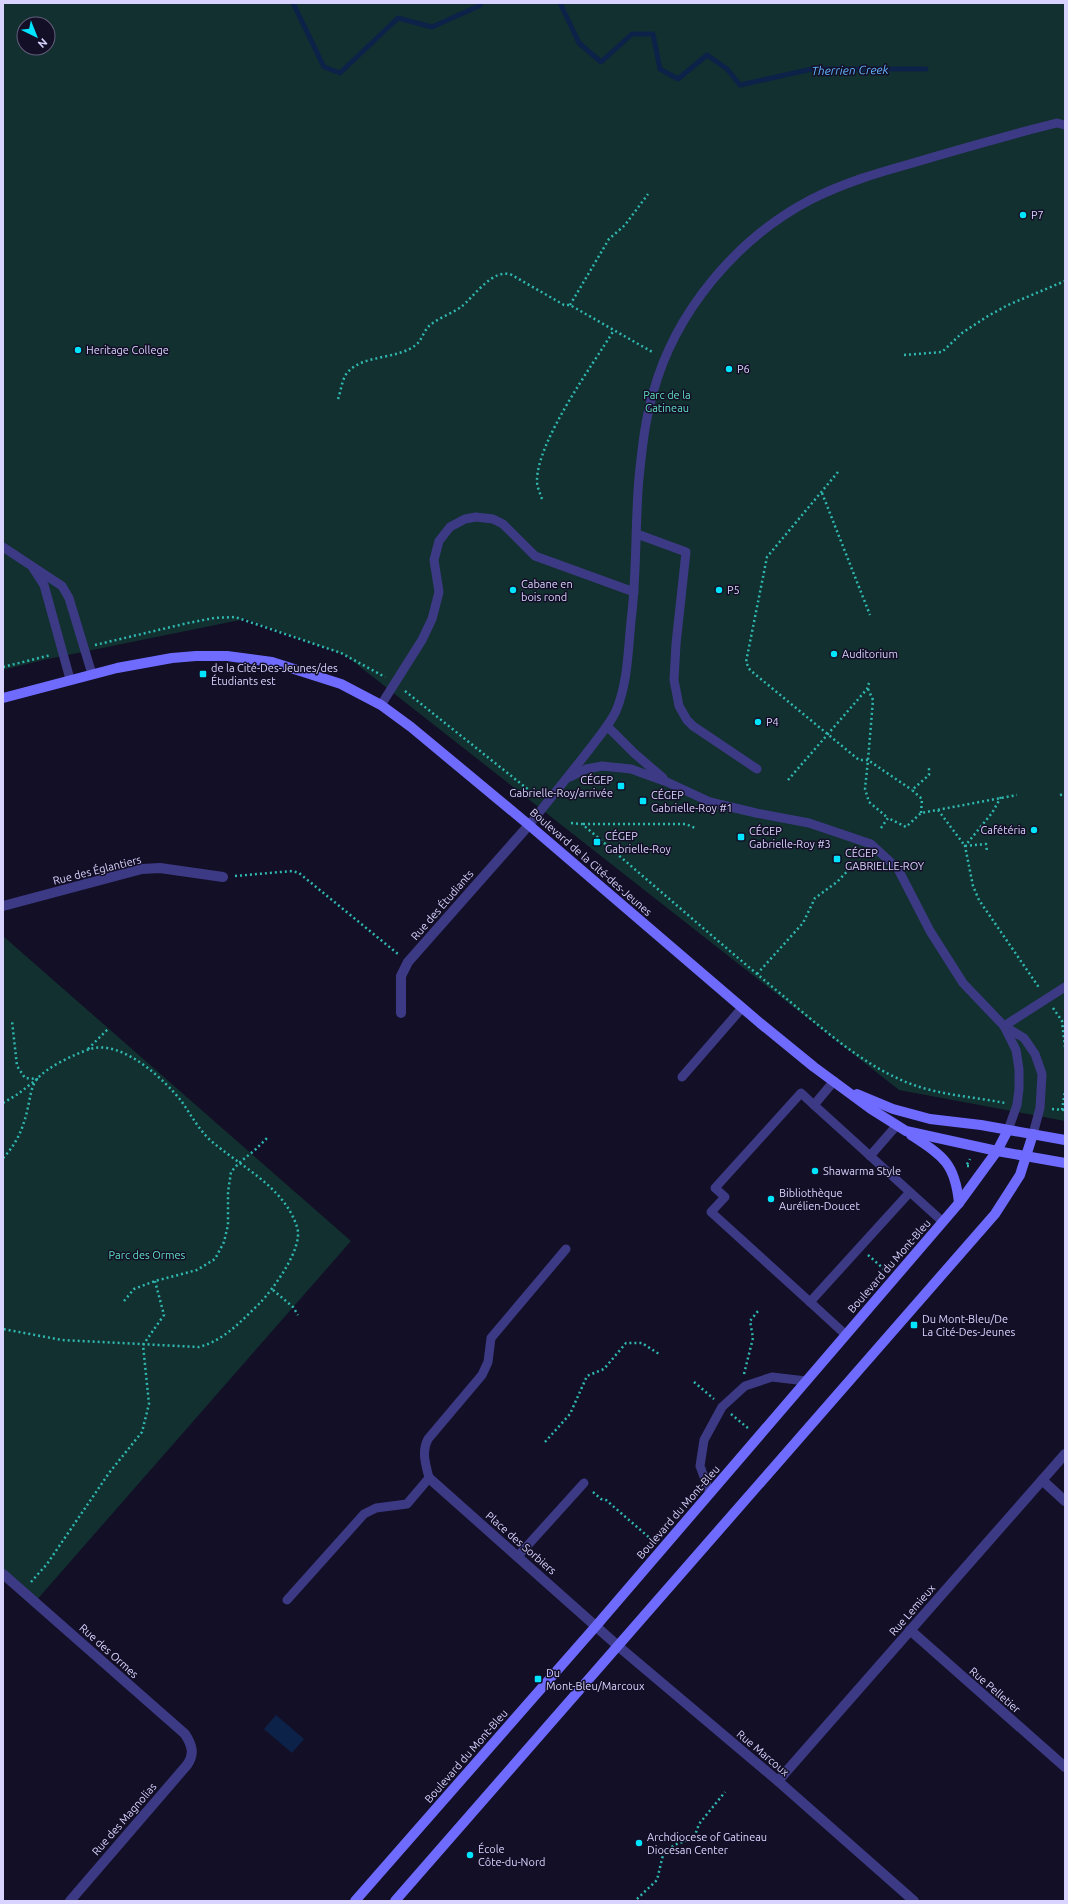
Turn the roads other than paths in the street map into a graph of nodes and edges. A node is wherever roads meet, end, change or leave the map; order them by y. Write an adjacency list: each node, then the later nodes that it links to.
1 (1065, 125): 2 (lane)
2 (637, 534): 5 (lane); 11 (lane)
3 (3, 547): 4 (lane)
4 (29, 564): 6 (lane); 7 (lane)
5 (634, 592): 9 (lane); 10 (lane)
6 (92, 674): 7 (street, Boulevard de la Cité-des-Jeunes); 9 (street, Boulevard de la Cité-des-Jeunes)
7 (70, 679): 8 (street, Boulevard de la Cité-des-Jeunes)
8 (3, 698)
9 (382, 705): 14 (street, Boulevard de la Cité-des-Jeunes)
10 (607, 726): 12 (lane); 13 (lane)
11 (757, 769)
12 (567, 779): 13 (lane); 14 (lane)
13 (667, 782): 20 (lane)
14 (529, 825): 18 (street, Boulevard de la Cité-des-Jeunes); 19 (street, Rue des Étudiants)
15 (223, 877): 16 (street, Rue des Églantiers)
16 (3, 906)
17 (1065, 987): 20 (lane)
18 (742, 1008): 21 (lane); 22 (street, Boulevard de la Cité-des-Jeunes)
19 (401, 1013)
20 (1004, 1026): 26 (lane); 28 (lane)
21 (682, 1077)
22 (834, 1081): 23 (street, Boulevard de la Cité-des-Jeunes); 24 (lane)
23 (846, 1090): 25 (street, Boulevard de la Cité-des-Jeunes); 26 (street, Boulevard de la Cité-des-Jeunes)
24 (814, 1105): 31 (lane); 38 (lane)
25 (896, 1125): 27 (street, Boulevard de la Cité-des-Jeunes); 31 (lane)
26 (1008, 1130): 28 (street, Boulevard de la Cité-des-Jeunes); 30 (street, Boulevard du Mont-Bleu)
27 (906, 1131): 30 (street, Boulevard de la Cité-des-Jeunes); 35 (street)
28 (1033, 1134): 29 (street, Boulevard de la Cité-des-Jeunes); 32 (street)
29 (1065, 1140)
30 (997, 1151): 32 (street, Boulevard de la Cité-des-Jeunes); 35 (street, Boulevard du Mont-Bleu)
31 (870, 1156): 34 (lane)
32 (1027, 1156): 33 (street, Boulevard de la Cité-des-Jeunes); 52 (street)
33 (1065, 1163)
34 (910, 1192): 36 (lane); 38 (lane)
35 (959, 1203): 36 (street, Boulevard du Mont-Bleu)
36 (944, 1222): 39 (street, Boulevard du Mont-Bleu)
37 (566, 1249): 42 (lane)
38 (810, 1302): 39 (lane)
39 (846, 1335): 40 (street, Boulevard du Mont-Bleu)
40 (806, 1381): 45 (street, Boulevard du Mont-Bleu); 45 (lane)
41 (1065, 1454): 43 (street, Rue Lemieux)
42 (429, 1478): 47 (street, Place des Sorbiers); 49 (lane)
43 (1042, 1480): 46 (street); 51 (street, Rue Lemieux)
44 (584, 1483): 47 (lane)
45 (710, 1493): 50 (street, Boulevard du Mont-Bleu)
46 (1065, 1501)
47 (518, 1556): 50 (street, Place des Sorbiers)
48 (3, 1574): 53 (street, Rue des Ormes)
49 (287, 1600)
50 (596, 1626): 52 (street, Rue Marcoux); 57 (street, Boulevard du Mont-Bleu)
51 (910, 1630): 54 (street, Rue Pelletier); 55 (street, Rue Lemieux)
52 (618, 1646): 55 (street, Rue Marcoux); 58 (street)
53 (193, 1752): 56 (street, Rue des Magnolias)
54 (1065, 1767)
55 (778, 1781): 59 (street, Rue Marcoux)
56 (70, 1901)
57 (355, 1901)
58 (395, 1901)
59 (914, 1901)

